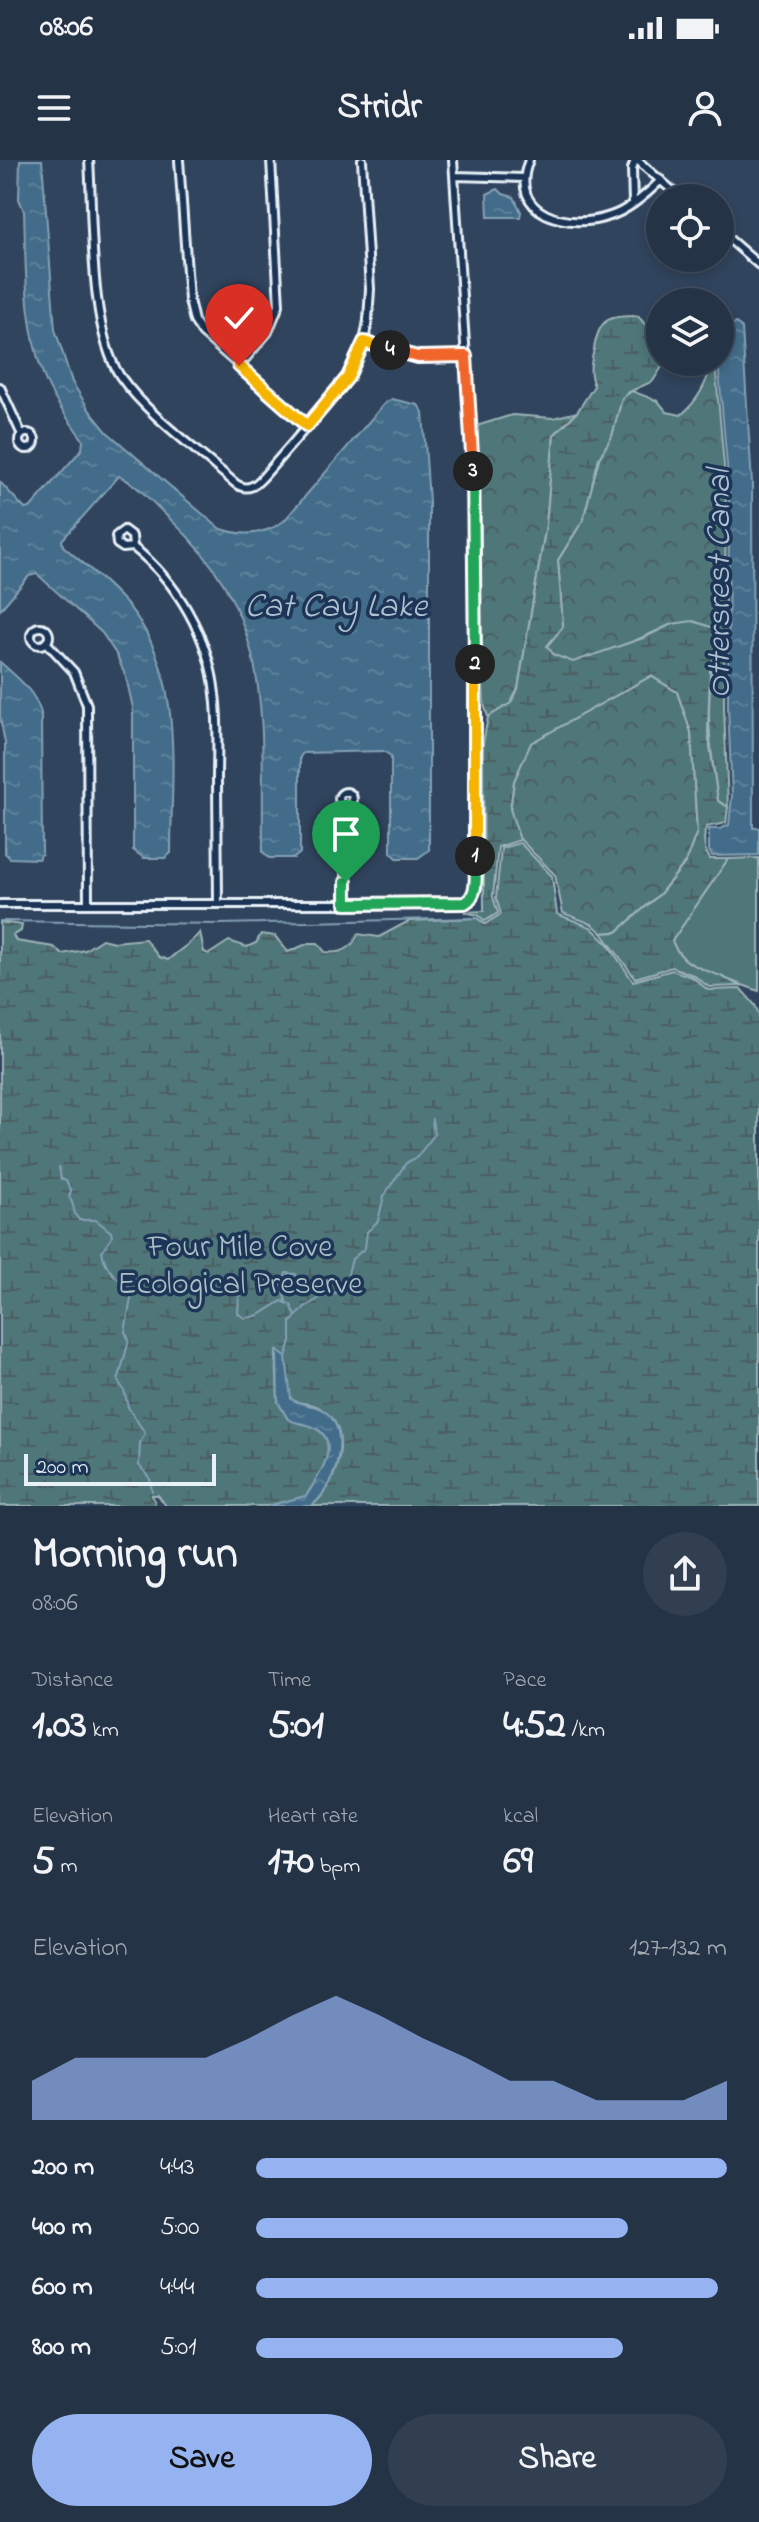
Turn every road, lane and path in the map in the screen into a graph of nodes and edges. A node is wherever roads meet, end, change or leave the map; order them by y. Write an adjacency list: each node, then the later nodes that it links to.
1 (89, 160): 19 (street)
2 (179, 160): 17 (street)
3 (271, 160): 17 (street)
4 (362, 160): 15 (street)
5 (453, 160): 8 (street)
6 (529, 160): 9 (street)
7 (636, 160): 10 (street); 12 (street)
8 (454, 176): 9 (street); 16 (street)
9 (524, 178): 12 (street)
10 (661, 180): 11 (street); 12 (street)
11 (665, 184)
12 (633, 203)
13 (734, 243): 14 (street)
14 (759, 265)
15 (364, 342): 16 (street); 19 (street)
16 (466, 356): 27 (street)
17 (239, 366): 19 (street)
18 (0, 387): 20 (street)
19 (307, 426)
20 (22, 435)
21 (133, 547): 26 (street)
22 (46, 642): 25 (street)
23 (346, 806): 27 (street)
24 (0, 904): 25 (street)
25 (88, 904): 26 (street)
26 (218, 904): 27 (street)
27 (346, 904)

